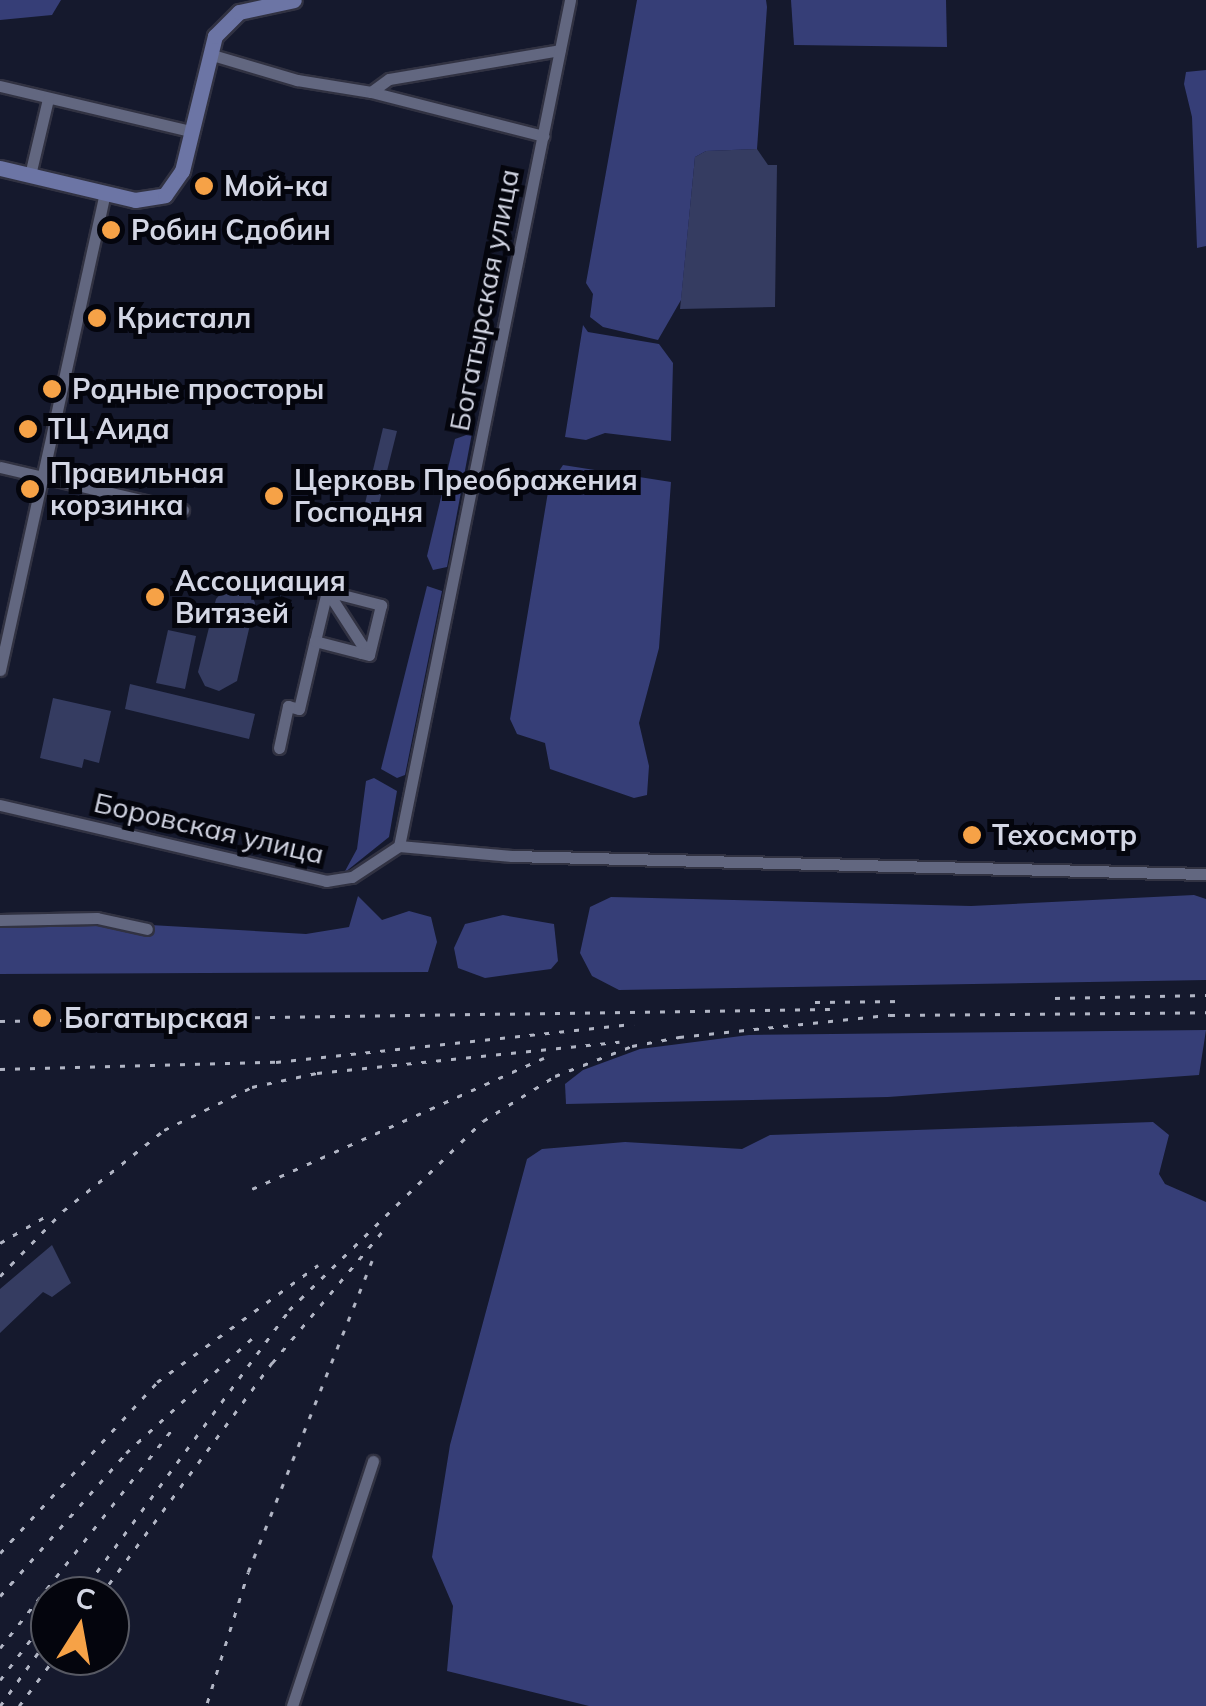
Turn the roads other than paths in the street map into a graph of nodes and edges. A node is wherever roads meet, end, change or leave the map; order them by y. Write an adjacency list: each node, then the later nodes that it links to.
1 (294, 0): 4 (main road)
2 (570, 0): 3 (street, Богатырская улица)
3 (560, 50): 6 (street); 9 (street, Богатырская улица)
4 (209, 54): 6 (street); 8 (main road)
5 (0, 86): 7 (street)
6 (370, 92): 9 (street)
7 (48, 99): 8 (street); 11 (street)
8 (191, 131): 12 (main road)
9 (542, 136): 22 (street, Богатырская улица)
10 (0, 168): 11 (main road)
11 (30, 174): 12 (main road)
12 (105, 194): 14 (street)
13 (0, 467): 14 (street)
14 (44, 477): 15 (street); 19 (street)
15 (182, 510)
16 (327, 590): 17 (street); 18 (street); 18 (street)
17 (315, 641): 18 (street); 20 (street)
18 (361, 652)
19 (0, 670)
20 (279, 748)
21 (0, 804): 22 (street, Боровская улица)
22 (399, 846): 23 (street)
23 (1206, 874)
24 (0, 920): 25 (street)
25 (147, 930)
26 (373, 1461): 27 (street)
27 (292, 1706)

